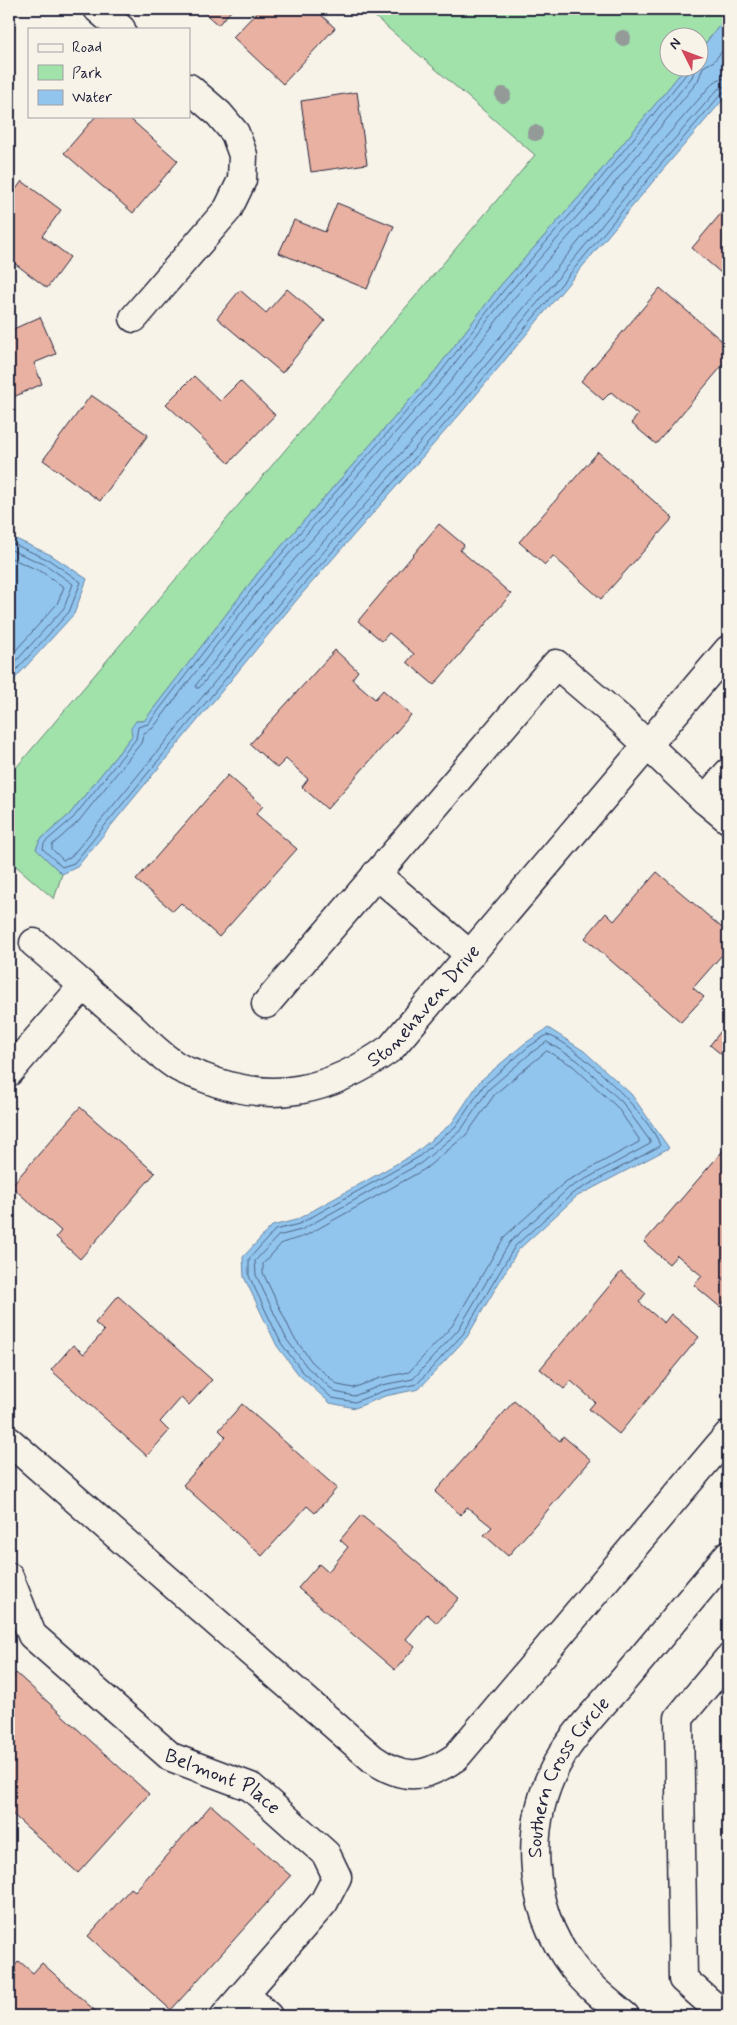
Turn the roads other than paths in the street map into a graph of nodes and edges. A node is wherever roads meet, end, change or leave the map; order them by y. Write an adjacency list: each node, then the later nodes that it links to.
1 (98, 9): 2 (street)
2 (120, 28)
3 (190, 89): 4 (street)
4 (134, 318)
5 (728, 650): 6 (street, Stonehaven Drive)
6 (647, 745): 8 (street); 10 (street); 12 (street, Stonehaven Drive)
7 (728, 773): 8 (street)
8 (706, 800): 9 (street)
9 (728, 819)
10 (376, 874): 12 (street); 14 (street)
11 (34, 943): 13 (street, Stonehaven Drive)
12 (470, 955): 13 (street, Stonehaven Drive)
13 (83, 986): 15 (street)
14 (266, 1004)
15 (9, 1072)
16 (728, 1435): 17 (street)
17 (9, 1441)
18 (728, 1555): 24 (street, Southern Cross Circle)
19 (9, 1578): 21 (street, Belmont Place)
20 (728, 1659): 25 (street)
21 (245, 1994): 22 (street, Belmont Place); 23 (street)
22 (225, 2016)
23 (268, 2016)
24 (625, 2016)
25 (725, 2016)

